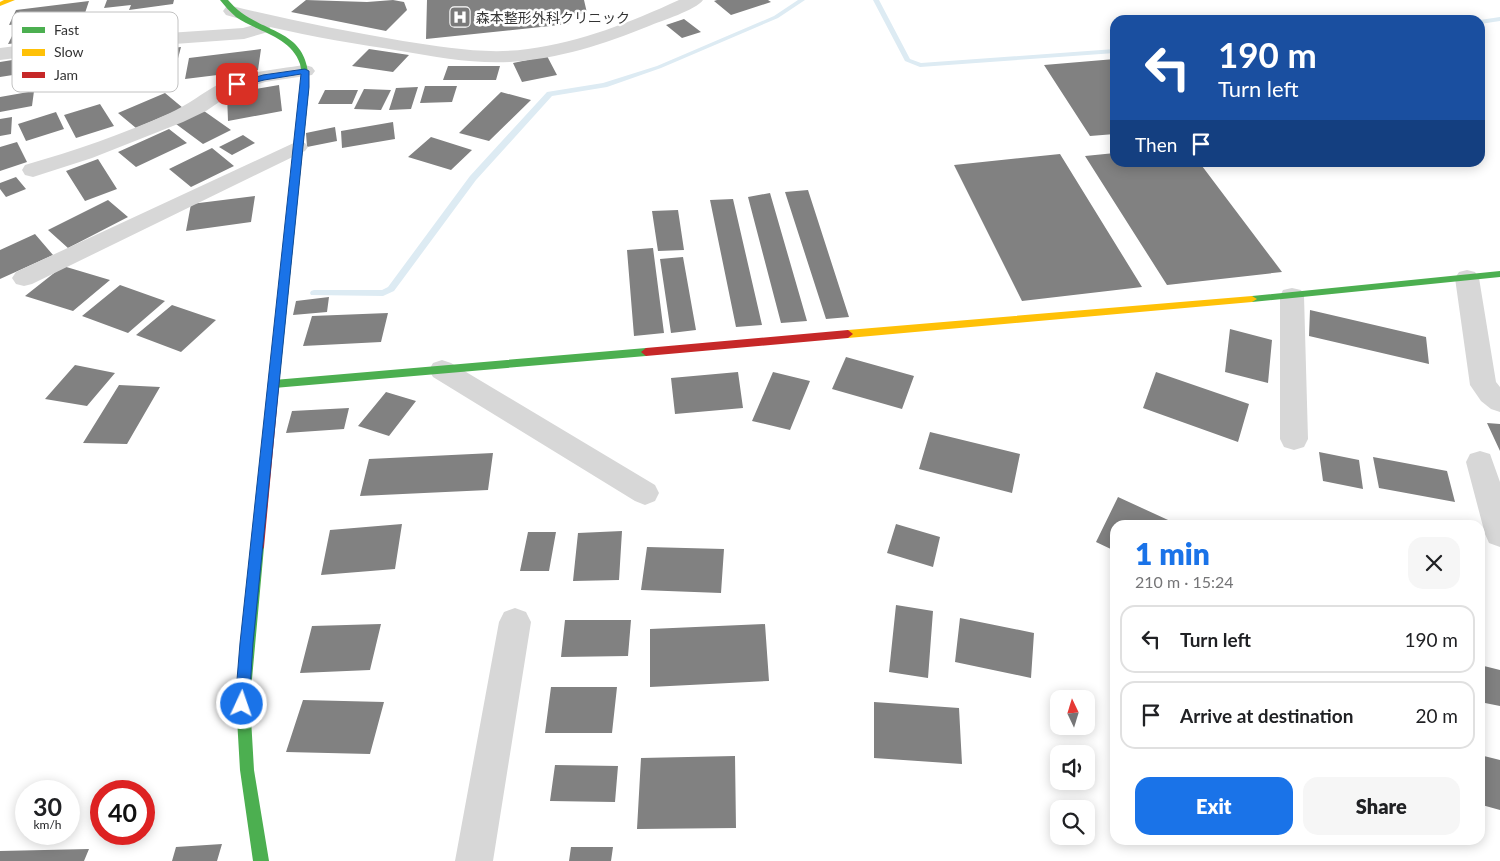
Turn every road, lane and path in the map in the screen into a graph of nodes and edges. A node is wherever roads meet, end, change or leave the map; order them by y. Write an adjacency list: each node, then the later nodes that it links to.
1 (10, 0): 3 (street)
2 (694, 0): 4 (street)
3 (0, 4)
4 (228, 5): 5 (street)
5 (262, 28): 6 (street); 7 (street)
6 (178, 38)
7 (305, 71): 8 (street); 9 (street)
8 (298, 147): 11 (street); 15 (street)
9 (33, 170)
10 (1500, 274): 12 (street)
11 (24, 278)
12 (1467, 278): 13 (street); 16 (street)
13 (1292, 296): 14 (street); 17 (street)
14 (442, 370): 15 (street); 19 (street)
15 (274, 384): 22 (street)
16 (1500, 402)
17 (1294, 439)
18 (1480, 462): 20 (street)
19 (645, 493)
20 (1500, 534)
21 (515, 622): 23 (street)
22 (260, 861)
23 (474, 861)

